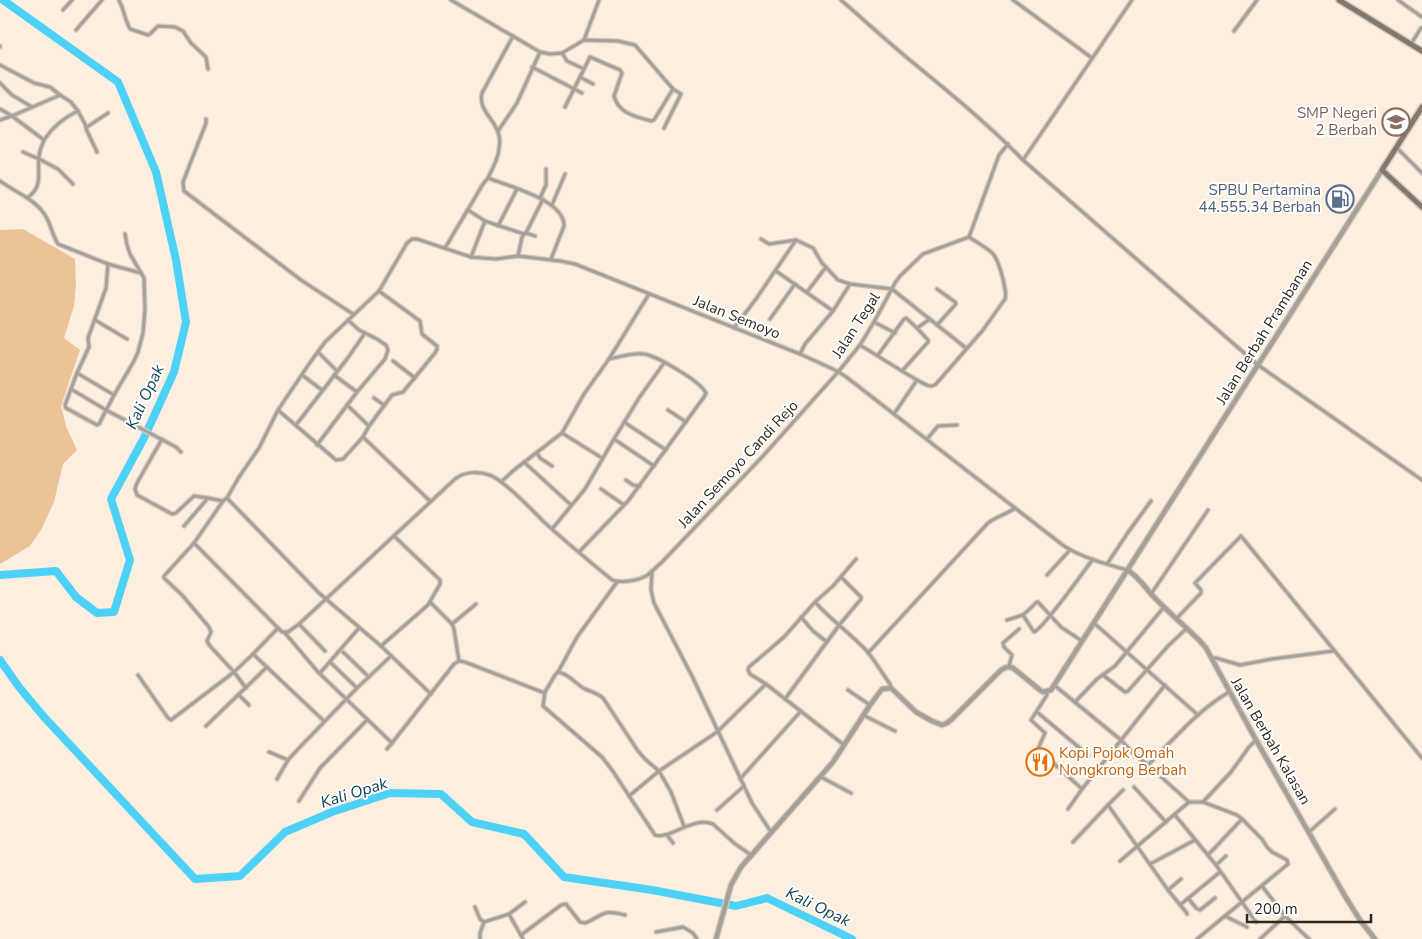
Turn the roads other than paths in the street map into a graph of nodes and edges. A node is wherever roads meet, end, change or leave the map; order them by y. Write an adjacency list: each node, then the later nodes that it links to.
1 (72, 0): 12 (street)
2 (102, 0): 15 (street)
3 (119, 0): 26 (street)
4 (451, 0): 17 (street)
5 (599, 0): 18 (street)
6 (841, 0): 48 (street)
7 (1013, 0): 23 (street)
8 (1132, 0): 23 (street)
9 (1257, 0): 16 (street)
10 (1339, 0): 19 (main road)
11 (1398, 0): 13 (street)
12 (63, 10)
13 (1422, 17)
14 (1421, 28): 19 (street)
15 (76, 30)
16 (1234, 31)
17 (513, 36): 21 (street); 46 (street)
18 (584, 40): 22 (street); 32 (street)
19 (1411, 44): 20 (main road)
20 (1422, 51)
21 (540, 52): 22 (street); 25 (street)
22 (562, 53): 27 (street)
23 (1092, 58): 53 (street)
24 (0, 65): 34 (street)
25 (532, 67): 31 (street); 46 (street)
26 (208, 69)
27 (584, 69): 28 (street); 32 (street)
28 (580, 78): 30 (street); 31 (street)
29 (0, 84): 35 (street)
30 (593, 84)
31 (574, 89): 33 (street); 36 (street)
32 (673, 89): 45 (street)
33 (582, 93)
34 (60, 95): 35 (street); 39 (street)
35 (33, 107): 41 (street)
36 (565, 107)
37 (1422, 107): 49 (main road, Jalan Berbah Prambanan)
38 (0, 109): 41 (street)
39 (78, 111): 44 (street); 47 (street)
40 (108, 113): 44 (street)
41 (12, 116): 43 (street); 47 (street)
42 (206, 119): 91 (street)
43 (0, 120)
44 (86, 128): 51 (street)
45 (664, 128)
46 (498, 132): 58 (street)
47 (44, 140): 52 (street)
48 (1008, 144): 53 (street); 72 (street)
49 (1396, 148): 55 (main road, Jalan Berbah Prambanan); 56 (street)
50 (22, 152): 52 (street)
51 (97, 152)
52 (39, 158): 60 (street); 62 (street)
53 (1023, 160): 111 (street)
54 (546, 169): 63 (street)
55 (1382, 170): 65 (main road); 111 (street, Jalan Berbah Prambanan)
56 (1422, 173)
57 (565, 174): 64 (street)
58 (489, 177): 61 (street); 66 (street)
59 (0, 181): 62 (street)
60 (73, 184)
61 (516, 189): 63 (street); 68 (street)
62 (27, 198): 79 (street)
63 (542, 199): 64 (street); 70 (street)
64 (552, 205): 78 (street)
65 (1422, 207)
66 (468, 210): 67 (street); 75 (street)
67 (485, 221): 68 (street); 77 (street)
68 (498, 226): 70 (street)
69 (125, 234): 82 (street)
70 (525, 234): 71 (street); 76 (street)
71 (535, 236)
72 (969, 237): 85 (street, Jalan Tegal); 104 (street)
73 (761, 239): 74 (street)
74 (796, 240): 80 (street); 81 (street)
75 (445, 248): 77 (street, Jalan Semoyo); 87 (street, Jalan Semoyo)
76 (518, 256): 77 (street, Jalan Semoyo); 78 (street, Jalan Semoyo)
77 (471, 257)
78 (551, 259): 89 (street, Jalan Semoyo)
79 (108, 264): 82 (street); 93 (street)
80 (826, 267): 84 (street); 88 (street)
81 (776, 271): 83 (street); 98 (street)
82 (141, 273): 123 (street)
83 (795, 284): 88 (street); 95 (street)
84 (850, 284): 85 (street); 90 (street)
85 (892, 289): 92 (street); 96 (street, Jalan Tegal)
86 (937, 289): 97 (street)
87 (379, 291): 91 (street); 118 (street)
88 (807, 292): 90 (street)
89 (648, 294): 98 (street, Jalan Semoyo); 108 (street)
90 (833, 311): 106 (street)
91 (354, 314): 94 (street)
92 (930, 318): 97 (street); 99 (street)
93 (95, 320): 102 (street); 115 (street)
94 (348, 320): 100 (street); 105 (street)
95 (770, 320)
96 (874, 322): 101 (street); 103 (street, Jalan Tegal)
97 (937, 325): 104 (street)
98 (734, 328): 106 (street, Jalan Semoyo)
99 (917, 328): 101 (street); 113 (street)
100 (364, 333): 112 (street); 122 (street)
101 (895, 333): 107 (street)
102 (127, 339)
103 (860, 345): 107 (street); 114 (street, Jalan Tegal)
104 (966, 348): 119 (street)
105 (318, 352): 112 (street); 116 (street)
106 (800, 354): 114 (street, Jalan Semoyo)
107 (878, 355): 113 (street)
108 (610, 359): 110 (street); 136 (street)
109 (393, 361): 118 (street)
110 (664, 363): 131 (street); 132 (street)
111 (1258, 365): 150 (street); 173 (street, Jalan Berbah Prambanan)
112 (337, 371): 117 (street)
113 (902, 371): 119 (street)
114 (838, 372): 130 (street, Jalan Semoyo); 172 (street, Jalan Semoyo Candi Rejo)
115 (77, 373): 120 (street); 123 (street)
116 (302, 375): 121 (street); 128 (street)
117 (334, 375): 121 (street); 122 (street)
118 (415, 378): 126 (street)
119 (917, 380): 130 (street)
120 (71, 389): 127 (street); 127 (street)
121 (322, 390): 133 (street)
122 (357, 392): 125 (street)
123 (114, 395): 127 (street)
124 (374, 398): 126 (street)
125 (346, 405): 135 (street); 141 (street)
126 (384, 405): 135 (street)
127 (106, 410): 138 (street)
128 (278, 410): 133 (street); 155 (street)
129 (668, 410): 132 (street)
130 (894, 414): 140 (street, Jalan Semoyo)
131 (624, 422): 139 (street); 142 (street)
132 (686, 422): 142 (street)
133 (296, 425): 141 (street)
134 (957, 425): 140 (street)
135 (369, 426): 137 (street)
136 (562, 433): 144 (street); 145 (street)
137 (363, 437): 141 (street); 157 (street)
138 (162, 439): 143 (street); 154 (street)
139 (614, 439): 145 (street); 148 (street)
140 (927, 439): 161 (street, Jalan Semoyo)
141 (317, 445)
142 (666, 450): 148 (street)
143 (181, 452)
144 (537, 453): 146 (street); 147 (street)
145 (602, 458): 159 (street)
146 (524, 462): 151 (street); 159 (street)
147 (552, 466)
148 (654, 466): 152 (street)
149 (626, 480): 152 (street)
150 (1422, 480)
151 (501, 482): 157 (street); 164 (street)
152 (640, 486): 160 (street)
153 (601, 489): 160 (street)
154 (208, 498): 156 (street); 163 (street)
155 (227, 498): 156 (street); 178 (street)
156 (223, 501): 166 (street)
157 (430, 501): 165 (street)
158 (1151, 501): 171 (street)
159 (571, 505): 164 (street)
160 (624, 505): 168 (street)
161 (1015, 508): 167 (street, Jalan Semoyo); 204 (street)
162 (1208, 510): 177 (street)
163 (184, 526)
164 (552, 529): 168 (street)
165 (394, 536): 178 (street); 179 (street)
166 (194, 544): 192 (street); 213 (street)
167 (1070, 550): 170 (street, Jalan Semoyo); 174 (street)
168 (579, 552): 176 (street)
169 (856, 559): 175 (street)
170 (1093, 559): 171 (street, Jalan Semoyo); 184 (street)
171 (1107, 564): 173 (street, Jalan Semoyo)
172 (652, 570): 176 (street, Jalan Semoyo Candi Rejo); 244 (street)
173 (1127, 570): 177 (street, Jalan Berbah Kalasan); 188 (street, Jalan Berbah Prambanan)
174 (1047, 575)
175 (841, 577): 180 (street); 191 (street)
176 (617, 582): 214 (street)
177 (1151, 594): 182 (street, Jalan Berbah Kalasan)
178 (325, 599): 189 (street); 193 (street)
179 (430, 602): 190 (street); 199 (street)
180 (816, 602): 185 (street); 191 (street)
181 (476, 604): 190 (street)
182 (1164, 607): 186 (street, Jalan Berbah Kalasan); 201 (street)
183 (1023, 615): 184 (street); 184 (street); 187 (street)
184 (1050, 615): 197 (street)
185 (801, 618): 198 (street); 219 (street)
186 (1177, 618): 194 (street, Jalan Berbah Kalasan); 202 (street)
187 (1007, 620)
188 (1093, 622): 197 (street, Jalan Berbah Prambanan); 201 (street)
189 (299, 624): 196 (street); 200 (street)
190 (452, 624): 208 (street)
191 (840, 624): 198 (street); 204 (street)
192 (278, 628): 196 (street); 205 (street)
193 (360, 628): 199 (street); 209 (street)
194 (1187, 628): 207 (street, Jalan Berbah Kalasan); 212 (street)
195 (1019, 629): 210 (street)
196 (285, 633): 215 (street)
197 (1082, 641): 220 (street, Jalan Berbah Prambanan)
198 (827, 642): 232 (street)
199 (381, 646): 206 (street)
200 (325, 651)
201 (1128, 651): 212 (street); 217 (street)
202 (1334, 651): 207 (street); 252 (street)
203 (343, 652): 218 (street)
204 (868, 653): 224 (street)
205 (253, 654): 211 (street); 213 (street)
206 (391, 656): 218 (street); 229 (street)
207 (1211, 658): 228 (street, Jalan Berbah Kalasan)
208 (459, 661): 226 (street); 229 (street)
209 (330, 662): 215 (street); 223 (street)
210 (1009, 666): 224 (street); 227 (street)
211 (267, 667): 222 (street); 241 (street)
212 (1148, 669): 217 (street); 221 (street)
213 (234, 672): 216 (street); 222 (street)
214 (558, 672): 226 (street); 255 (street)
215 (320, 673): 231 (street)
216 (138, 675)
217 (1103, 675): 233 (street)
218 (369, 677): 223 (street)
219 (766, 684): 232 (street); 244 (street)
220 (1054, 685): 227 (street, Jalan Berbah Prambanan); 233 (street)
221 (1165, 685): 239 (street); 245 (street)
222 (246, 688): 230 (street)
223 (357, 688): 231 (street)
224 (891, 688): 235 (street)
225 (848, 690): 235 (street)
226 (545, 692): 264 (street)
227 (1047, 692): 237 (street)
228 (1229, 692): 239 (street); 246 (street, Jalan Berbah Kalasan)
229 (431, 694): 247 (street)
230 (239, 695): 234 (street); 242 (street)
231 (346, 699): 240 (street); 241 (street)
232 (785, 699): 236 (street)
233 (1075, 702): 245 (street)
234 (250, 705)
235 (870, 705): 238 (street)
236 (801, 711): 248 (street); 258 (street)
237 (1036, 712): 251 (street); 261 (street)
238 (863, 715): 243 (street); 248 (street)
239 (1198, 715): 254 (street)
240 (367, 720): 247 (street); 265 (street)
241 (324, 721): 253 (street)
242 (206, 726)
243 (895, 731)
244 (717, 732): 255 (street); 258 (street)
245 (1121, 740): 254 (street); 261 (street)
246 (1256, 740): 267 (street); 277 (street, Jalan Berbah Kalasan)
247 (392, 743): 249 (street)
248 (845, 745): 256 (street)
249 (386, 749)
250 (269, 752): 253 (street)
251 (1088, 755)
252 (1422, 758)
253 (288, 760): 257 (street)
254 (1148, 765): 266 (street)
255 (659, 771): 264 (street); 275 (street)
256 (822, 777): 263 (street); 276 (street)
257 (277, 779)
258 (740, 779): 259 (street)
259 (744, 786): 271 (street); 276 (street)
260 (1134, 787): 274 (street)
261 (1082, 789): 269 (street)
262 (1123, 790): 268 (street)
263 (851, 793)
264 (629, 796): 278 (street)
265 (299, 801)
266 (1189, 802): 267 (street); 272 (street)
267 (1203, 802): 273 (street)
268 (1108, 805): 280 (street); 282 (street)
269 (1068, 809)
270 (1335, 809): 277 (street)
271 (717, 810)
272 (1175, 815): 274 (street); 279 (street)
273 (1242, 819): 284 (street); 291 (street)
274 (1166, 822): 282 (street)
275 (684, 826): 278 (street); 283 (street)
276 (771, 832): 283 (street)
277 (1309, 832): 315 (street, Jalan Berbah Kalasan)
278 (667, 835): 281 (street)
279 (1195, 840): 284 (street); 287 (street)
280 (1073, 842)
281 (673, 843)
282 (1137, 846): 286 (street); 287 (street)
283 (752, 855): 312 (street)
284 (1208, 855): 288 (street)
285 (1226, 856): 288 (street)
286 (1120, 861)
287 (1150, 864): 292 (street)
288 (1216, 864): 289 (street)
289 (1220, 872): 293 (street); 296 (street)
290 (1181, 879): 292 (street)
291 (1262, 886): 296 (street); 303 (street)
292 (1168, 890): 297 (street)
293 (1188, 898): 294 (street); 297 (street)
294 (1215, 898)
295 (525, 902): 299 (street)
296 (1242, 902): 302 (street); 305 (street)
297 (1180, 905): 300 (street)
298 (475, 907): 304 (street)
299 (509, 914): 304 (street); 308 (street)
300 (1186, 914)
301 (624, 915): 308 (street)
302 (1224, 916): 306 (street); 313 (street)
303 (1285, 916): 309 (street); 314 (street)
304 (484, 922): 310 (street)
305 (1256, 922)
306 (1247, 927)
307 (656, 932): 311 (street)
308 (522, 937)
309 (1306, 938)
310 (480, 939)
311 (697, 939)
312 (716, 939)
313 (1199, 939)
314 (1260, 939)
315 (1375, 939)

